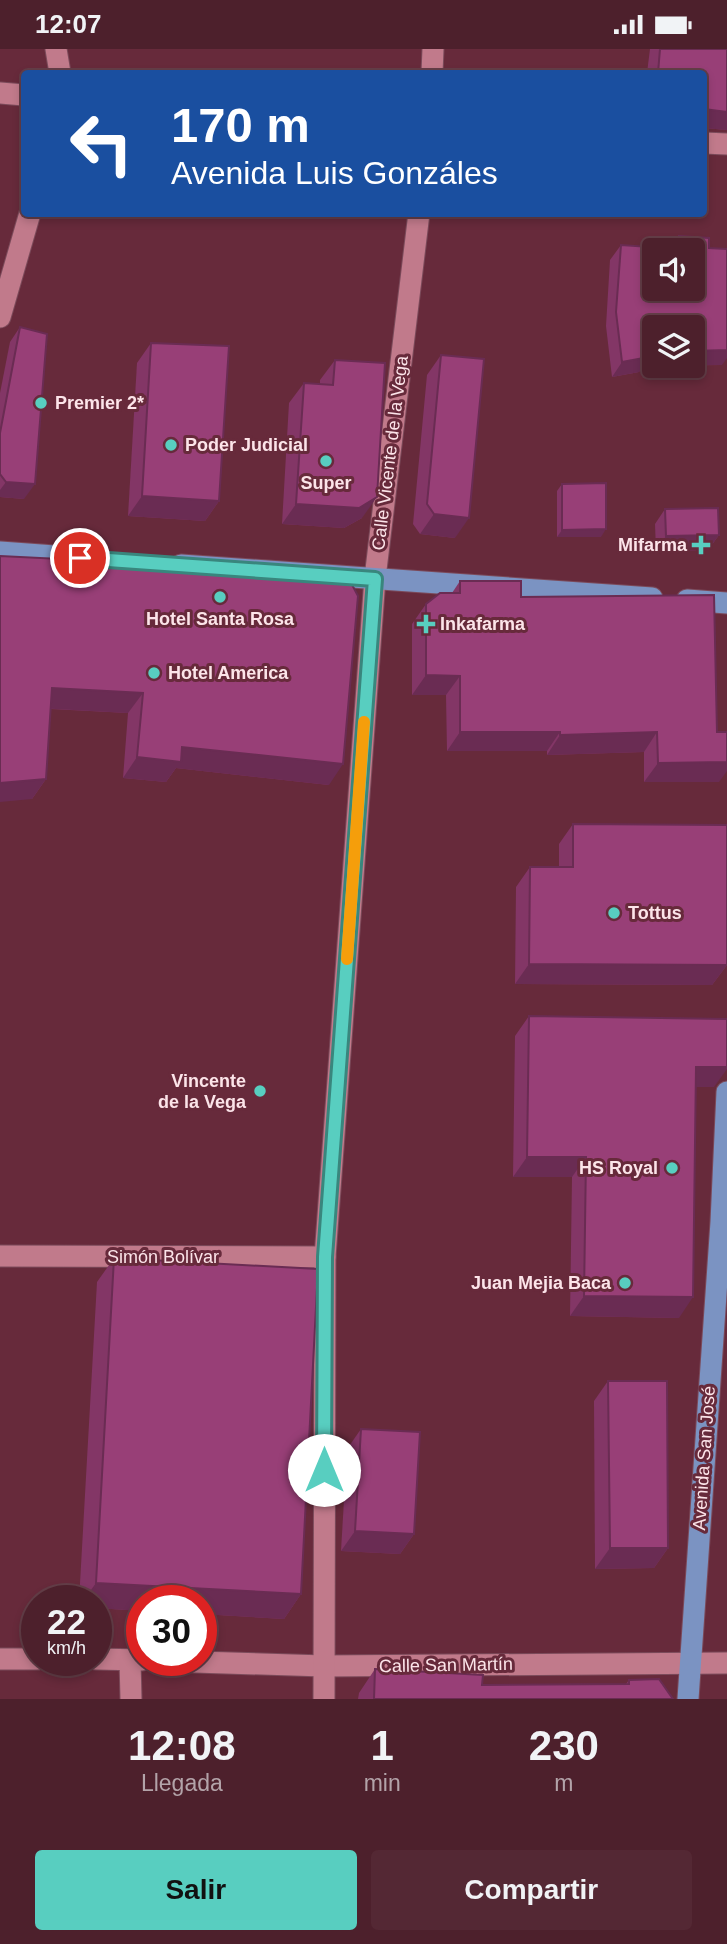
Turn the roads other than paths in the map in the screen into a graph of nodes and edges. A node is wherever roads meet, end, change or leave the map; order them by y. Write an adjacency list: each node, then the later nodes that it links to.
1 (56, 49): 3 (street)
2 (433, 49): 4 (street)
3 (60, 70)
4 (432, 70)
5 (0, 93): 6 (street)
6 (21, 95)
7 (707, 143): 8 (street)
8 (727, 144)
9 (29, 217): 11 (street)
10 (419, 217): 15 (street, Calle Vicente de la Vega)
11 (0, 317)
12 (0, 552): 13 (main road)
13 (97, 559)
14 (167, 564): 15 (main road)
15 (375, 579): 16 (main road); 20 (street, Calle Vicente de la Vega)
16 (727, 603)
17 (727, 1092): 18 (main road, Avenida San José)
18 (724, 1223): 24 (main road, Avenida San José)
19 (0, 1256): 20 (street, Simón Bolívar)
20 (325, 1257): 26 (street, Calle Vicente de la Vega)
21 (0, 1659): 22 (street)
22 (21, 1659)
23 (217, 1663): 26 (street, Calle San Martín)
24 (690, 1663): 25 (street, Calle San Martín); 26 (street, Calle San Martín); 30 (main road, Avenida San José)
25 (727, 1663)
26 (324, 1666): 29 (street, Calle Vicente de la Vega)
27 (134, 1676): 28 (street)
28 (131, 1699)
29 (324, 1699)
30 (688, 1699)

